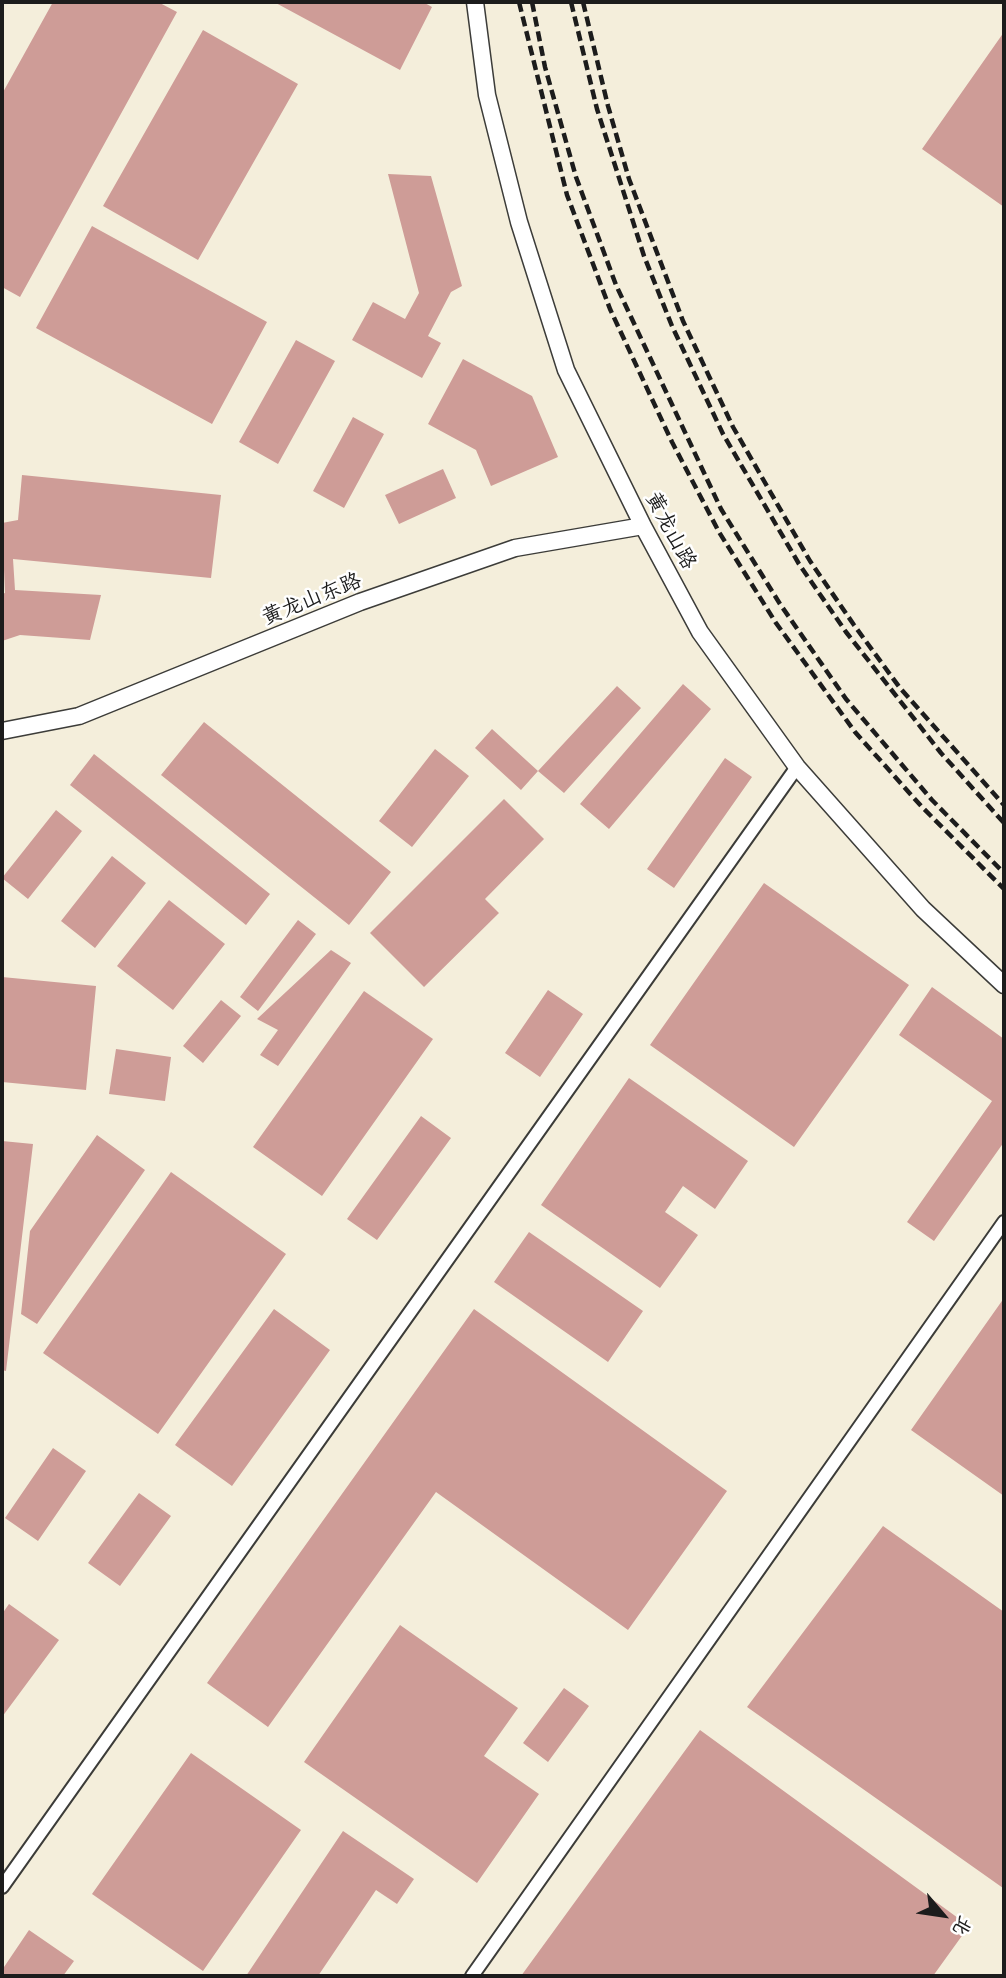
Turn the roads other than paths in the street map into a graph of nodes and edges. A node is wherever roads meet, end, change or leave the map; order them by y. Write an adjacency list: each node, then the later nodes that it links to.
1 (475, 2): 2 (street, 黄龙山路)
2 (643, 526): 3 (street, 黄龙山东路); 4 (street, 黄龙山路)
3 (2, 731)
4 (797, 767): 5 (street, 黄龙山路); 7 (street)
5 (1004, 985)
6 (1004, 1222): 8 (street)
7 (2, 1886)
8 (472, 1976)

